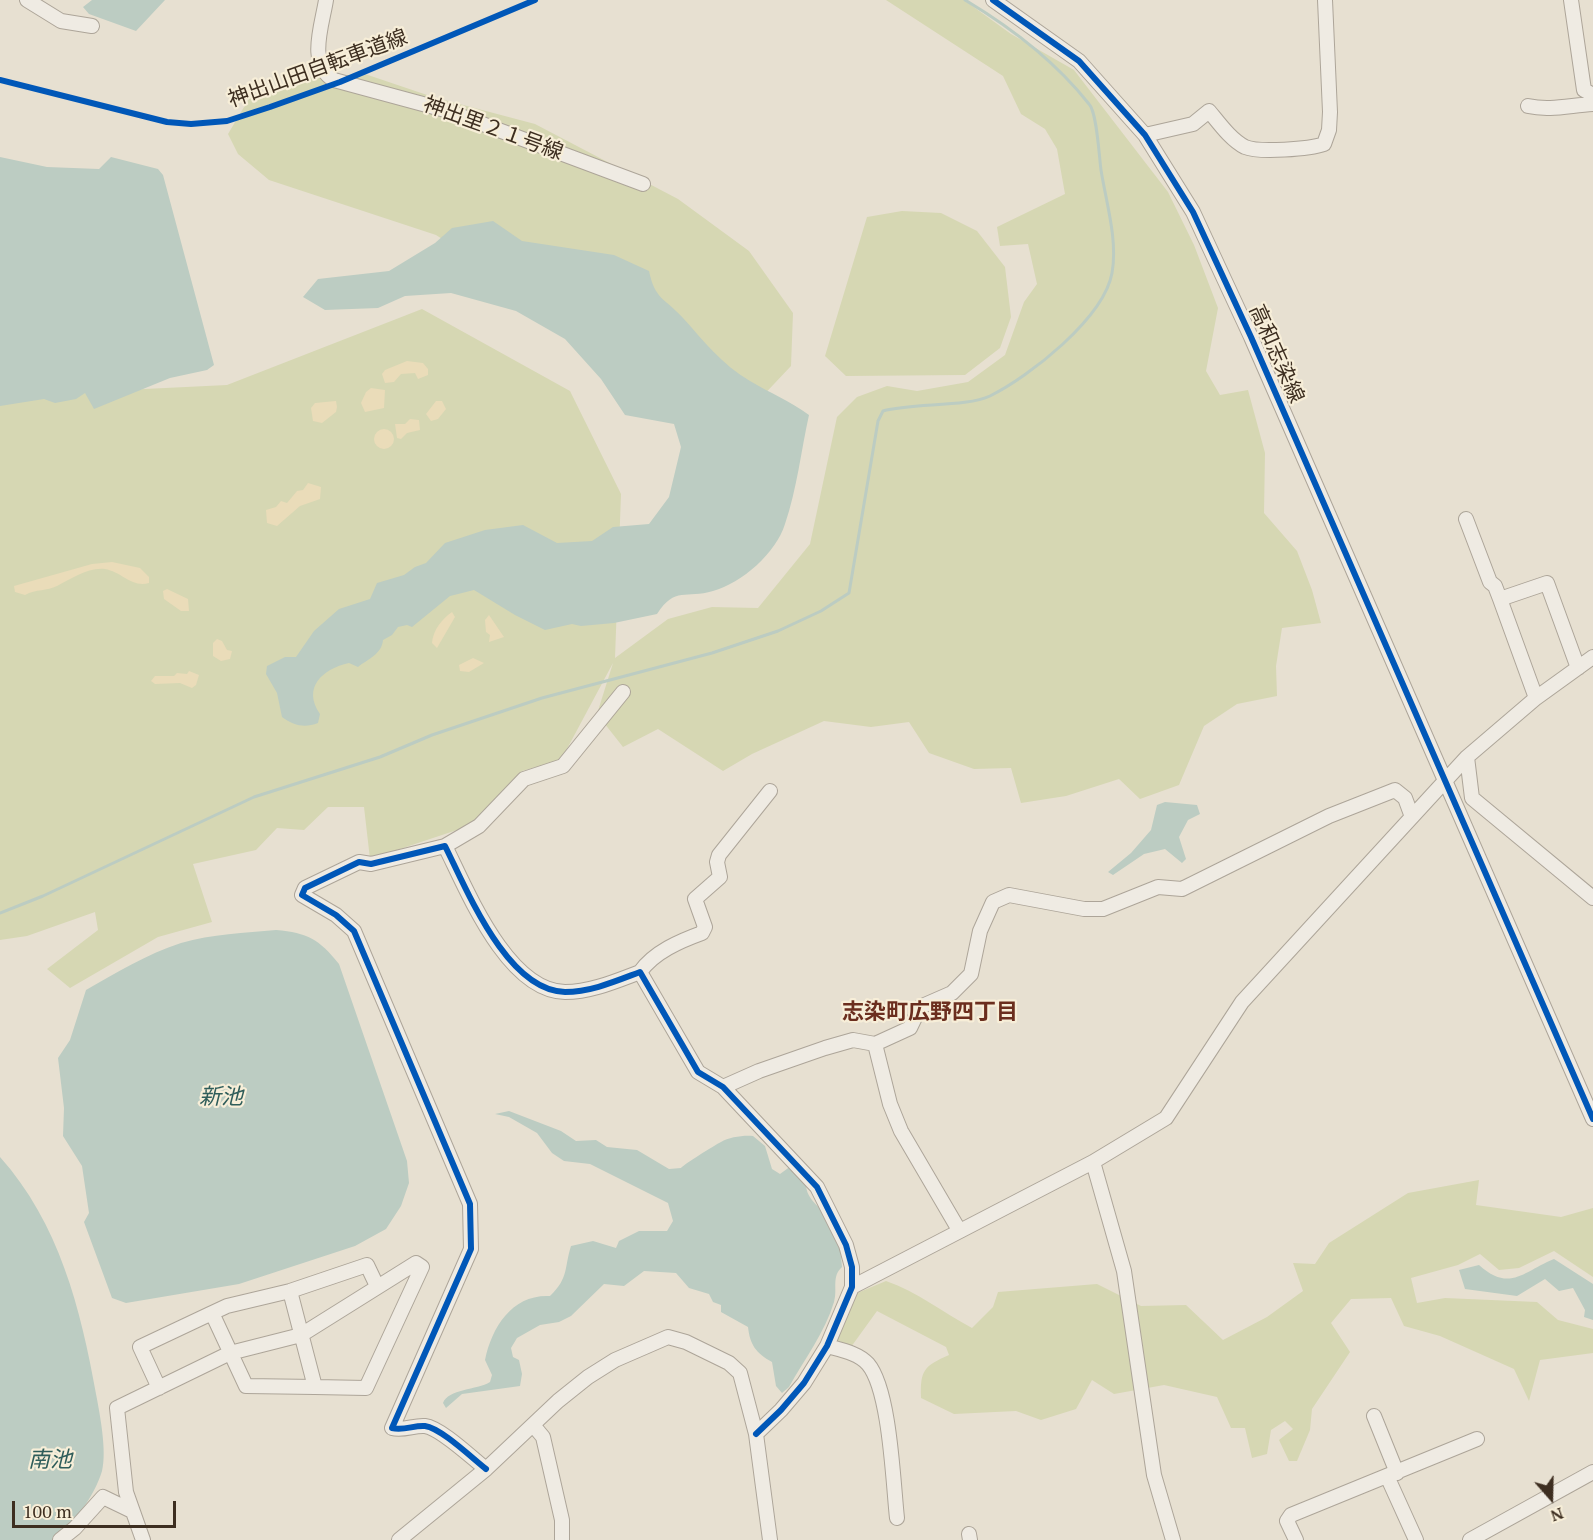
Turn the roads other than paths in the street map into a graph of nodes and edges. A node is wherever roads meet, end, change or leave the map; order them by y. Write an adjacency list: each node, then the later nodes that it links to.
1 (27, 0): 6 (street)
2 (326, 0): 11 (street, 神出里２１号線)
3 (993, 0): 10 (street, 高和志染線)
4 (1325, 0): 10 (street)
5 (1571, 0): 7 (street)
6 (92, 26)
7 (1593, 95)
8 (1593, 104): 9 (street)
9 (1528, 106)
10 (1145, 135): 19 (street, 高和志染線)
11 (643, 184)
12 (1466, 519): 13 (street)
13 (1500, 599): 15 (street); 17 (street)
14 (1593, 657): 15 (street)
15 (1578, 668): 17 (street)
16 (623, 692): 22 (street)
17 (1536, 698): 18 (street)
18 (1467, 757): 19 (street); 23 (street)
19 (1446, 782): 21 (street); 27 (street, 高和志染線)
20 (770, 791): 24 (street)
21 (1412, 817): 25 (street); 28 (street)
22 (445, 846): 24 (street); 43 (street)
23 (1593, 898)
24 (640, 972): 26 (street)
25 (875, 1044): 26 (street); 29 (street)
26 (723, 1087): 31 (street)
27 (1593, 1119)
28 (1093, 1162): 29 (street); 53 (street)
29 (959, 1230): 31 (street)
30 (377, 1286): 32 (street); 34 (street); 37 (street)
31 (852, 1287): 35 (street)
32 (290, 1291): 33 (street); 34 (street)
33 (212, 1313): 36 (street); 38 (street)
34 (301, 1335): 36 (street); 37 (street)
35 (827, 1346): 41 (street); 47 (street)
36 (230, 1353): 37 (street); 38 (street)
37 (315, 1387)
38 (159, 1388): 46 (street)
39 (1374, 1416): 45 (street)
40 (533, 1425): 41 (street); 43 (street); 51 (street)
41 (756, 1434): 52 (street)
42 (1477, 1439): 45 (street)
43 (486, 1469): 50 (street)
44 (1593, 1472): 56 (street)
45 (1392, 1474): 54 (street); 55 (street)
46 (132, 1511): 48 (street); 49 (street)
47 (897, 1518)
48 (60, 1540)
49 (143, 1540)
50 (399, 1540)
51 (562, 1540)
52 (770, 1540)
53 (1173, 1540)
54 (1296, 1540)
55 (1416, 1540)
56 (1470, 1540)

